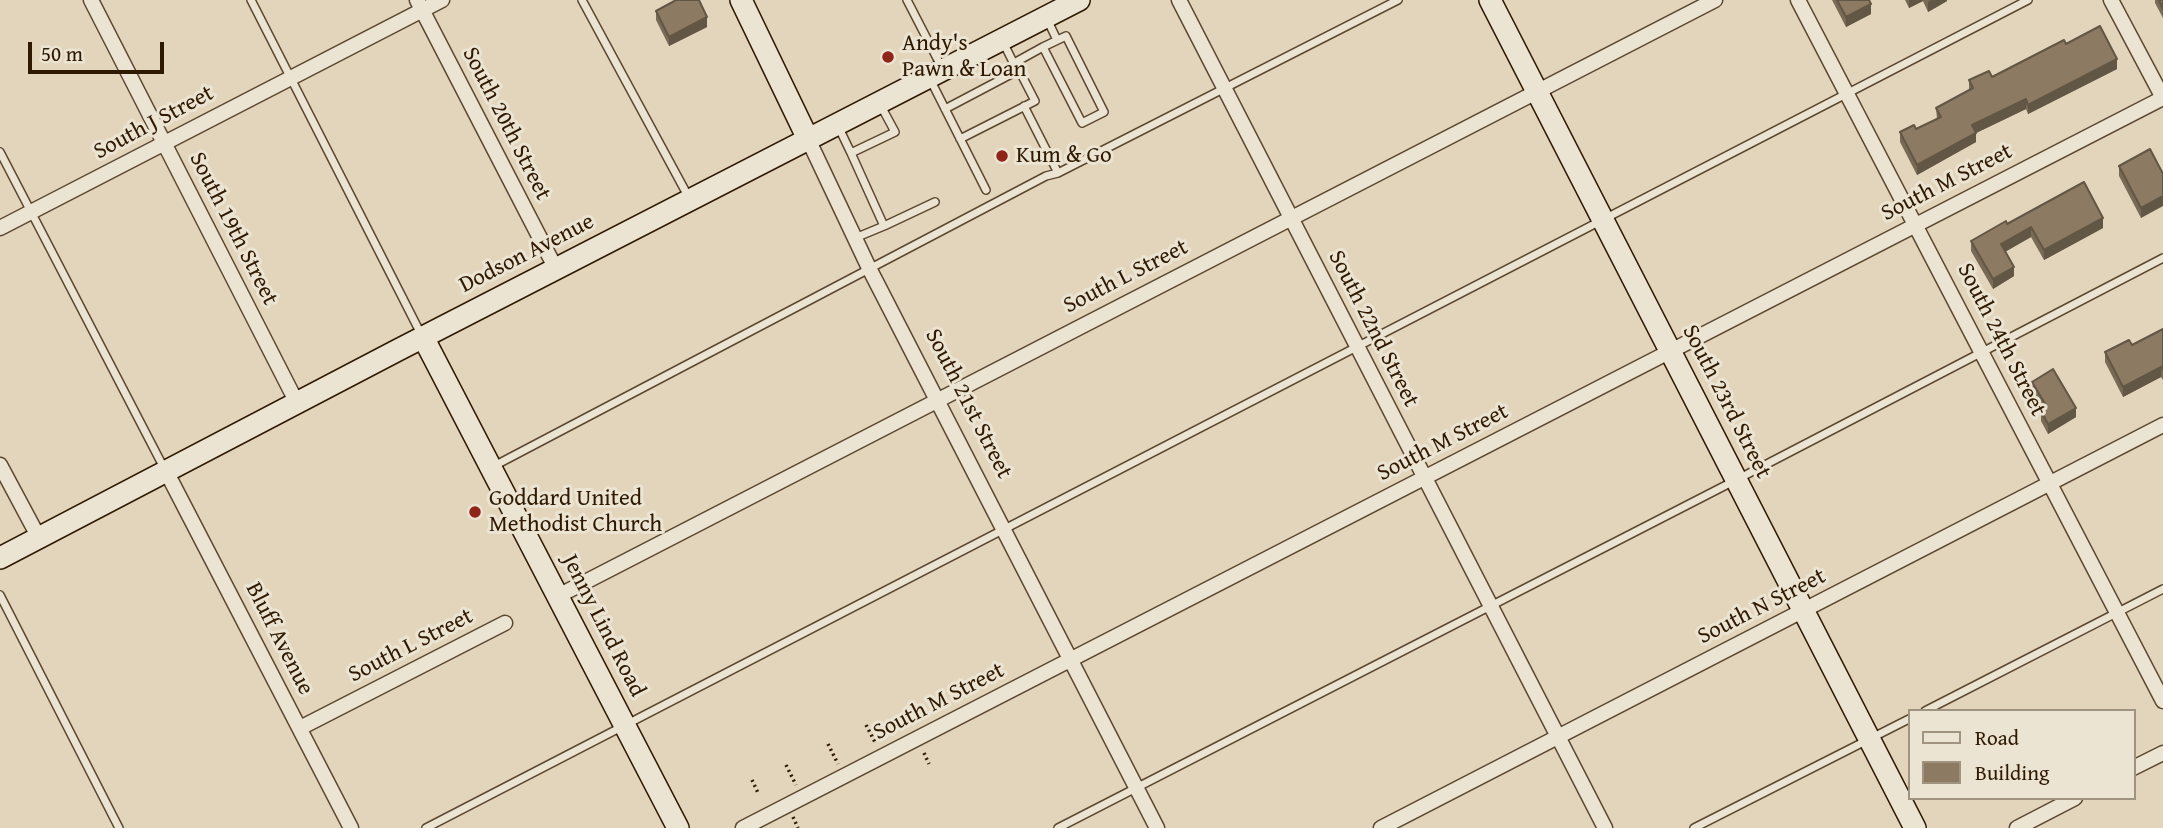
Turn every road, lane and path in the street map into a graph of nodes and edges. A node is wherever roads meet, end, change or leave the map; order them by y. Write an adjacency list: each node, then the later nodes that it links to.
1 (90, 0): 34 (street, South 19th Street)
2 (251, 0): 23 (lane)
3 (442, 0): 15 (street, South J Street)
4 (582, 0): 39 (lane)
5 (741, 0): 32 (street, South 21st Street)
6 (907, 0): 22 (lane)
7 (1179, 0): 24 (street, South 22nd Street)
8 (1398, 0): 24 (lane)
9 (1490, 0): 25 (street, South 23rd Street)
10 (1715, 0): 25 (street, South L Street)
11 (1798, 0): 26 (street, South 24th Street)
12 (2028, 0): 26 (lane)
13 (2111, 0): 27 (street)
14 (1075, 1): 16 (street, Dodson Avenue)
15 (419, 5): 23 (street, South J Street); 50 (street, South 20th Street)
16 (1046, 17): 17 (street, Dodson Avenue); 18 (lane)
17 (1002, 40): 20 (lane); 22 (street, Dodson Avenue)
18 (1057, 40): 19 (lane); 19 (lane)
19 (1043, 47): 20 (lane)
20 (1014, 63): 21 (lane)
21 (1018, 71): 29 (lane); 30 (lane)
22 (936, 73): 28 (street, Dodson Avenue); 30 (lane)
23 (290, 78): 34 (street, South J Street); 51 (lane)
24 (1224, 89): 37 (lane); 42 (street, South 22nd Street)
25 (1536, 91): 42 (street, South L Street); 43 (street, South 23rd Street)
26 (1847, 93): 43 (lane); 44 (street, South 24th Street)
27 (2163, 98): 44 (street, South M Street)
28 (880, 102): 31 (street, Dodson Avenue); 36 (lane)
29 (1024, 106): 33 (lane); 37 (lane)
30 (945, 109): 33 (lane)
31 (837, 124): 32 (street, Dodson Avenue); 36 (lane)
32 (808, 139): 39 (street, Dodson Avenue); 47 (street, South 21st Street)
33 (960, 139): 38 (lane)
34 (164, 144): 41 (street, South J Street); 56 (street, South 19th Street)
35 (0, 152): 41 (lane)
36 (851, 153): 45 (lane)
37 (1058, 173): 49 (lane)
38 (986, 190)
39 (690, 200): 50 (street, Dodson Avenue)
40 (935, 202): 45 (lane)
41 (31, 212): 46 (street, South J Street); 60 (lane)
42 (1291, 218): 52 (street, South 22nd Street); 55 (street, South L Street)
43 (1603, 219): 52 (lane); 53 (street, South 23rd Street)
44 (1915, 224): 53 (street, South M Street); 54 (street, South 24th Street)
45 (884, 226): 47 (lane)
46 (0, 228)
47 (855, 238): 49 (street, South 21st Street)
48 (2163, 258): 54 (lane)
49 (869, 268): 55 (street, South 21st Street); 59 (lane)
50 (556, 269): 51 (street, Dodson Avenue)
51 (423, 337): 56 (street, Dodson Avenue); 59 (street, Jenny Lind Road)
52 (1356, 346): 61 (street, South 22nd Street); 64 (lane)
53 (1670, 350): 61 (street, South M Street); 62 (street, South 23rd Street)
54 (1982, 353): 62 (lane); 63 (street, South 24th Street)
55 (937, 401): 64 (street, South 21st Street); 69 (street, South L Street)
56 (297, 403): 60 (street, Dodson Avenue)
57 (2163, 425): 63 (street, South N Street)
58 (0, 466): 65 (street)
59 (491, 467): 69 (street, Jenny Lind Road)
60 (166, 471): 65 (street, Dodson Avenue); 79 (street, Bluff Avenue)
61 (1424, 478): 70 (street, South 22nd Street); 74 (street, South M Street)
62 (1737, 480): 70 (lane); 71 (street, South 23rd Street)
63 (2050, 484): 71 (street, South N Street); 72 (street, South 24th Street)
64 (1003, 530): 74 (street, South 21st Street); 78 (lane)
65 (38, 538): 66 (street, Dodson Avenue)
66 (0, 558)
67 (2163, 589): 72 (lane)
68 (0, 596): 88 (lane)
69 (558, 596): 78 (street, Jenny Lind Road)
70 (1490, 606): 80 (street, South 22nd Street); 85 (lane)
71 (1803, 611): 80 (street, South N Street); 81 (street, South 23rd Street)
72 (2117, 612): 75 (street, South 24th Street); 76 (lane)
73 (505, 623): 79 (street, South L Street)
74 (1071, 660): 85 (street, South 21st Street); 92 (street, South M Street)
75 (2163, 701)
76 (1929, 709)
77 (1908, 720): 81 (lane)
78 (625, 725): 90 (lane); 91 (street, Jenny Lind Road)
79 (300, 728): 89 (street, Bluff Avenue)
80 (1558, 737): 95 (street, South N Street); 96 (street, South 22nd Street)
81 (1869, 739): 97 (lane); 98 (street, South 23rd Street)
82 (2163, 753): 83 (street)
83 (2135, 767)
84 (752, 780): 86 (path)
85 (1136, 787): 93 (lane); 94 (street, South 21st Street)
86 (759, 795)
87 (2071, 800): 99 (street)
88 (119, 828)
89 (351, 828)
90 (426, 828)
91 (678, 828)
92 (744, 828)
93 (1058, 828)
94 (1157, 828)
95 (1381, 828)
96 (1605, 828)
97 (1694, 828)
98 (1916, 828)
99 (2017, 828)

